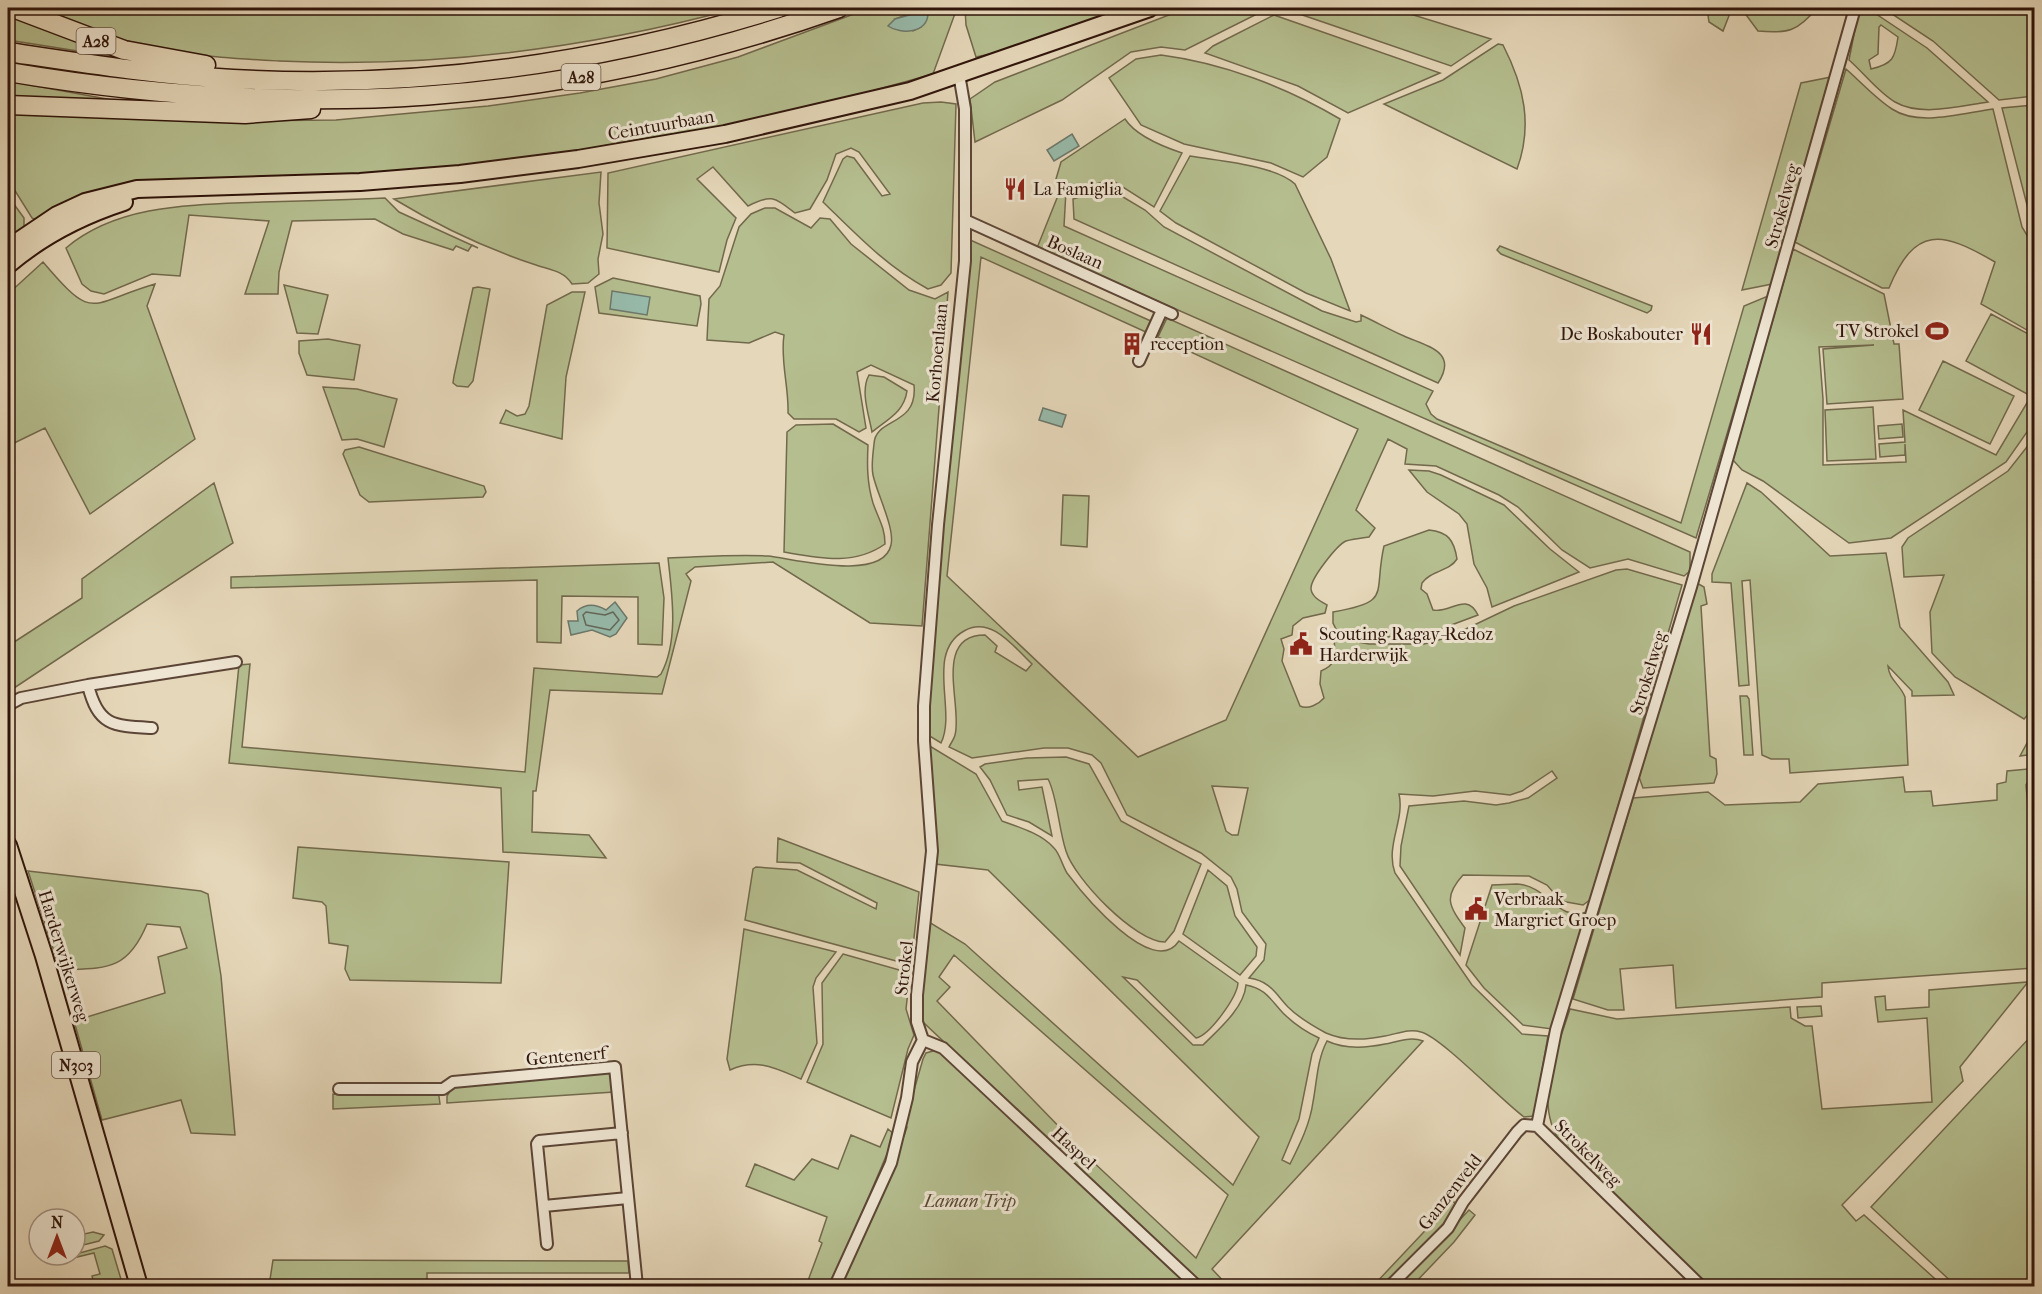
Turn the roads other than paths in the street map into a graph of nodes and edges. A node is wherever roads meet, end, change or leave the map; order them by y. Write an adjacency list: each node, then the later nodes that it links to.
1 (13, 8): 9 (highway, A28)
2 (779, 8): 9 (highway, A28)
3 (839, 8): 10 (highway, A28)
4 (1150, 8): 8 (main road, Ceintuurbaan)
5 (1855, 8): 26 (street, Strokelweg)
6 (8, 52): 9 (highway, A28)
7 (8, 72): 10 (highway, A28)
8 (959, 74): 12 (main road, Ceintuurbaan); 13 (street, Korhoenlaan)
9 (344, 81)
10 (375, 100): 11 (highway, A28)
11 (8, 105)
12 (161, 189): 14 (main road, Ceintuurbaan); 15 (main road, Ceintuurbaan)
13 (965, 220): 16 (street, Boslaan); 17 (street, Korhoenlaan)
14 (8, 248)
15 (8, 265)
16 (1139, 361)
17 (929, 634): 24 (street, Strokel)
18 (236, 662): 19 (street)
19 (88, 685): 20 (street); 21 (street)
20 (8, 705)
21 (152, 728)
22 (8, 844): 32 (main road, Harderwijkerweg / N303)
23 (8, 865): 31 (main road, Harderwijkerweg / N303)
24 (923, 1040): 34 (street); 35 (street, Haspel)
25 (339, 1089): 27 (street, Gentenerf)
26 (1537, 1126): 36 (street, Ganzenveld); 37 (street, Strokelweg)
27 (622, 1133): 28 (street, Gentenerf); 29 (street)
28 (628, 1198): 29 (street); 33 (street, Gentenerf)
29 (544, 1206): 30 (street)
30 (547, 1244)
31 (132, 1287)
32 (139, 1287)
33 (637, 1287)
34 (835, 1287)
35 (1197, 1287)
36 (1390, 1287)
37 (1701, 1287)

